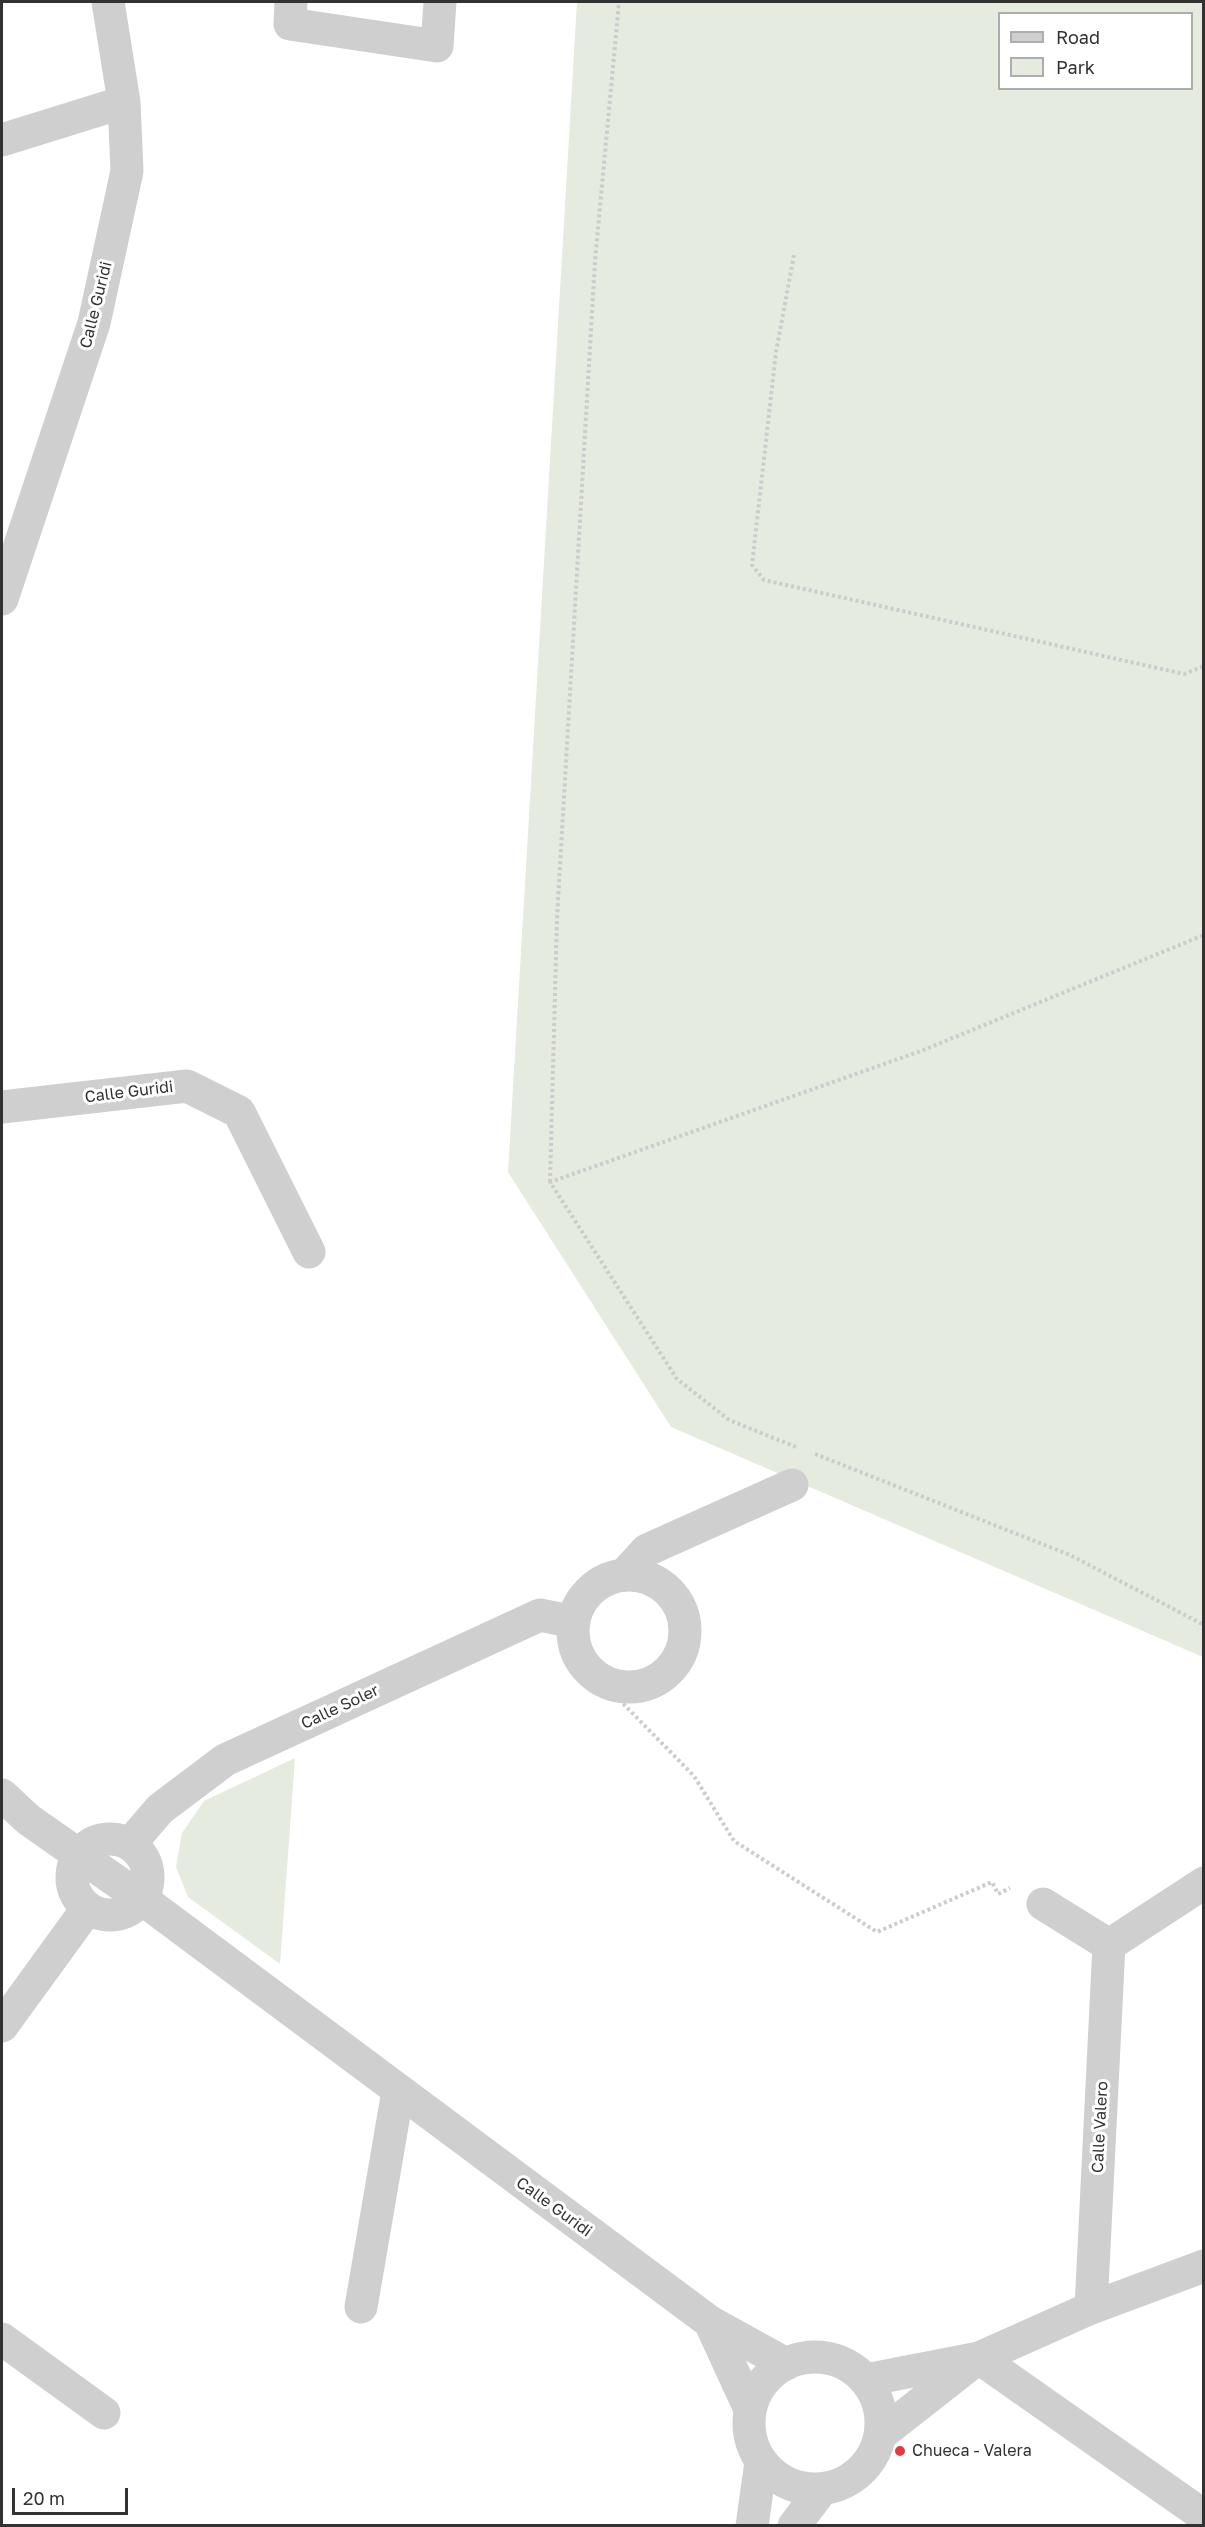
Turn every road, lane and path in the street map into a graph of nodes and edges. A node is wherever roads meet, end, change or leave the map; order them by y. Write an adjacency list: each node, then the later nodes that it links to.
1 (108, 2): 5 (street, Calle Guridi)
2 (291, 2): 3 (street)
3 (440, 2)
4 (619, 2): 12 (path)
5 (124, 102): 6 (street); 8 (street, Calle Guridi)
6 (2, 140)
7 (794, 255): 9 (path)
8 (2, 599)
9 (1203, 666)
10 (1203, 935): 12 (path)
11 (2, 1107): 13 (street, Calle Guridi)
12 (550, 1182): 17 (path)
13 (309, 1252)
14 (792, 1485): 15 (street)
15 (624, 1575): 16 (street); 18 (street)
16 (574, 1622): 18 (street); 20 (street, Calle Soler)
17 (1203, 1625)
18 (598, 1678): 24 (path)
19 (2, 1795): 21 (street, Calle Guridi)
20 (130, 1844): 21 (street); 23 (street)
21 (79, 1853): 23 (street, Calle Guridi); 25 (street)
22 (1203, 1883): 26 (street)
23 (142, 1899): 25 (street); 28 (street, Calle Guridi)
24 (1043, 1904): 26 (street)
25 (87, 1909): 27 (street)
26 (1109, 1945): 31 (street, Calle Valero)
27 (2, 2026)
28 (398, 2091): 30 (street); 32 (street, Calle Guridi)
29 (1203, 2266): 31 (street)
30 (361, 2307)
31 (1091, 2308): 34 (street)
32 (710, 2322): 35 (street, Calle Guridi); 37 (street, Calle Guridi)
33 (2, 2339): 38 (street)
34 (979, 2358): 36 (street); 39 (street); 42 (street)
35 (786, 2364): 36 (street); 37 (street)
36 (866, 2380): 39 (street)
37 (750, 2409): 40 (street)
38 (104, 2413)
39 (880, 2435): 41 (street)
40 (761, 2462): 41 (street); 43 (street)
41 (822, 2489): 44 (street)
42 (1203, 2516)
43 (752, 2526)
44 (794, 2526)

